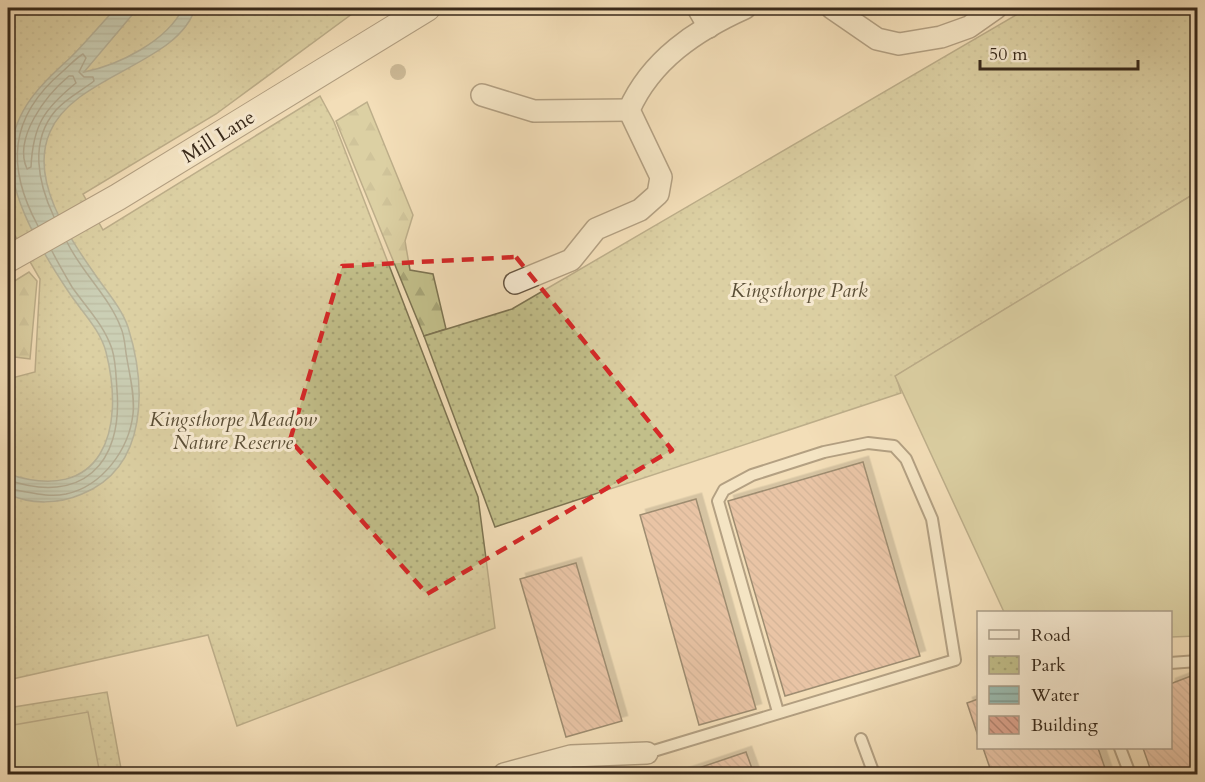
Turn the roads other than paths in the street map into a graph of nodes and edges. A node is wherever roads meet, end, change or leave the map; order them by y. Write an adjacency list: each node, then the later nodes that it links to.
1 (427, 8): 9 (street, Mill Lane)
2 (698, 8): 6 (street)
3 (745, 8): 6 (street)
4 (832, 8): 5 (street)
5 (996, 8)
6 (709, 27): 8 (street)
7 (482, 95): 8 (street)
8 (629, 110): 10 (street)
9 (8, 259)
10 (515, 283)
11 (1197, 661): 12 (lane)
12 (1172, 663)
13 (778, 712): 13 (lane); 16 (lane)
14 (861, 739): 18 (lane)
15 (1121, 749): 19 (lane)
16 (648, 753): 17 (street)
17 (504, 774)
18 (874, 774)
19 (1130, 774)

